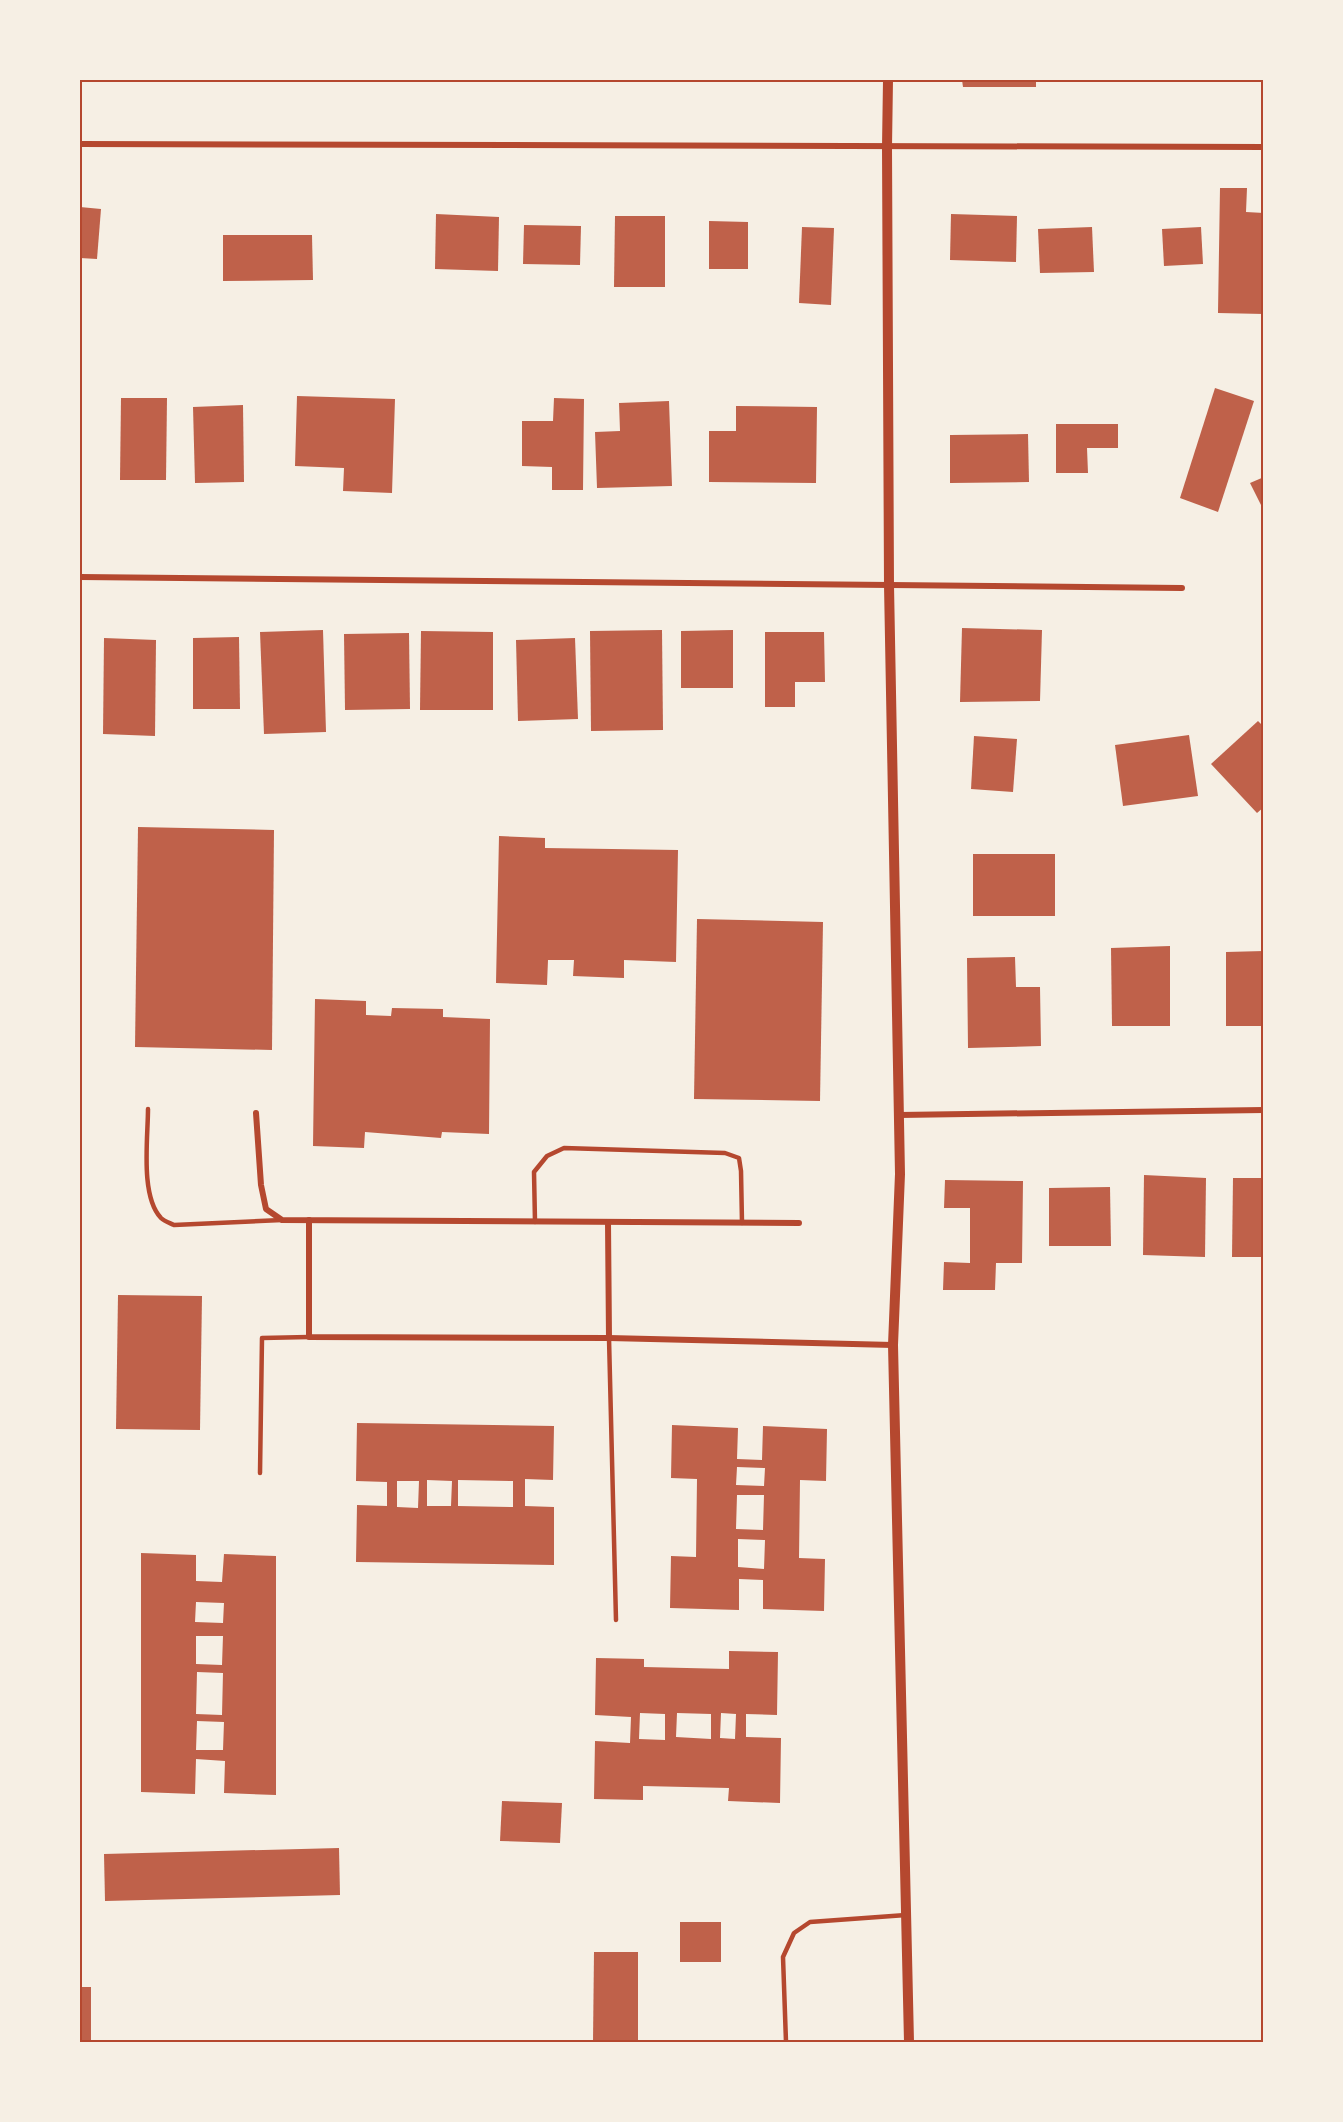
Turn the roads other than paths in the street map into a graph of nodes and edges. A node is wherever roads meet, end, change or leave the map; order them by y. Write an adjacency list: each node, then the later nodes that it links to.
1 (888, 80): 3 (street)
2 (80, 144): 3 (street)
3 (887, 147): 4 (street); 6 (street)
4 (1263, 147)
5 (80, 577): 6 (street)
6 (889, 585): 7 (street); 11 (street)
7 (1182, 588)
8 (148, 1109): 12 (lane)
9 (1263, 1110): 11 (street)
10 (256, 1113): 12 (street)
11 (899, 1115): 20 (street)
12 (282, 1221): 13 (street)
13 (309, 1221): 14 (street); 18 (street)
14 (535, 1222): 15 (street); 16 (lane)
15 (608, 1222): 16 (street); 19 (street)
16 (742, 1223): 17 (street)
17 (799, 1223)
18 (309, 1337): 19 (street); 21 (lane)
19 (609, 1338): 20 (street); 22 (lane)
20 (893, 1345): 23 (street)
21 (260, 1473)
22 (616, 1620)
23 (906, 1916): 24 (lane); 25 (street)
24 (786, 2043)
25 (909, 2043)

